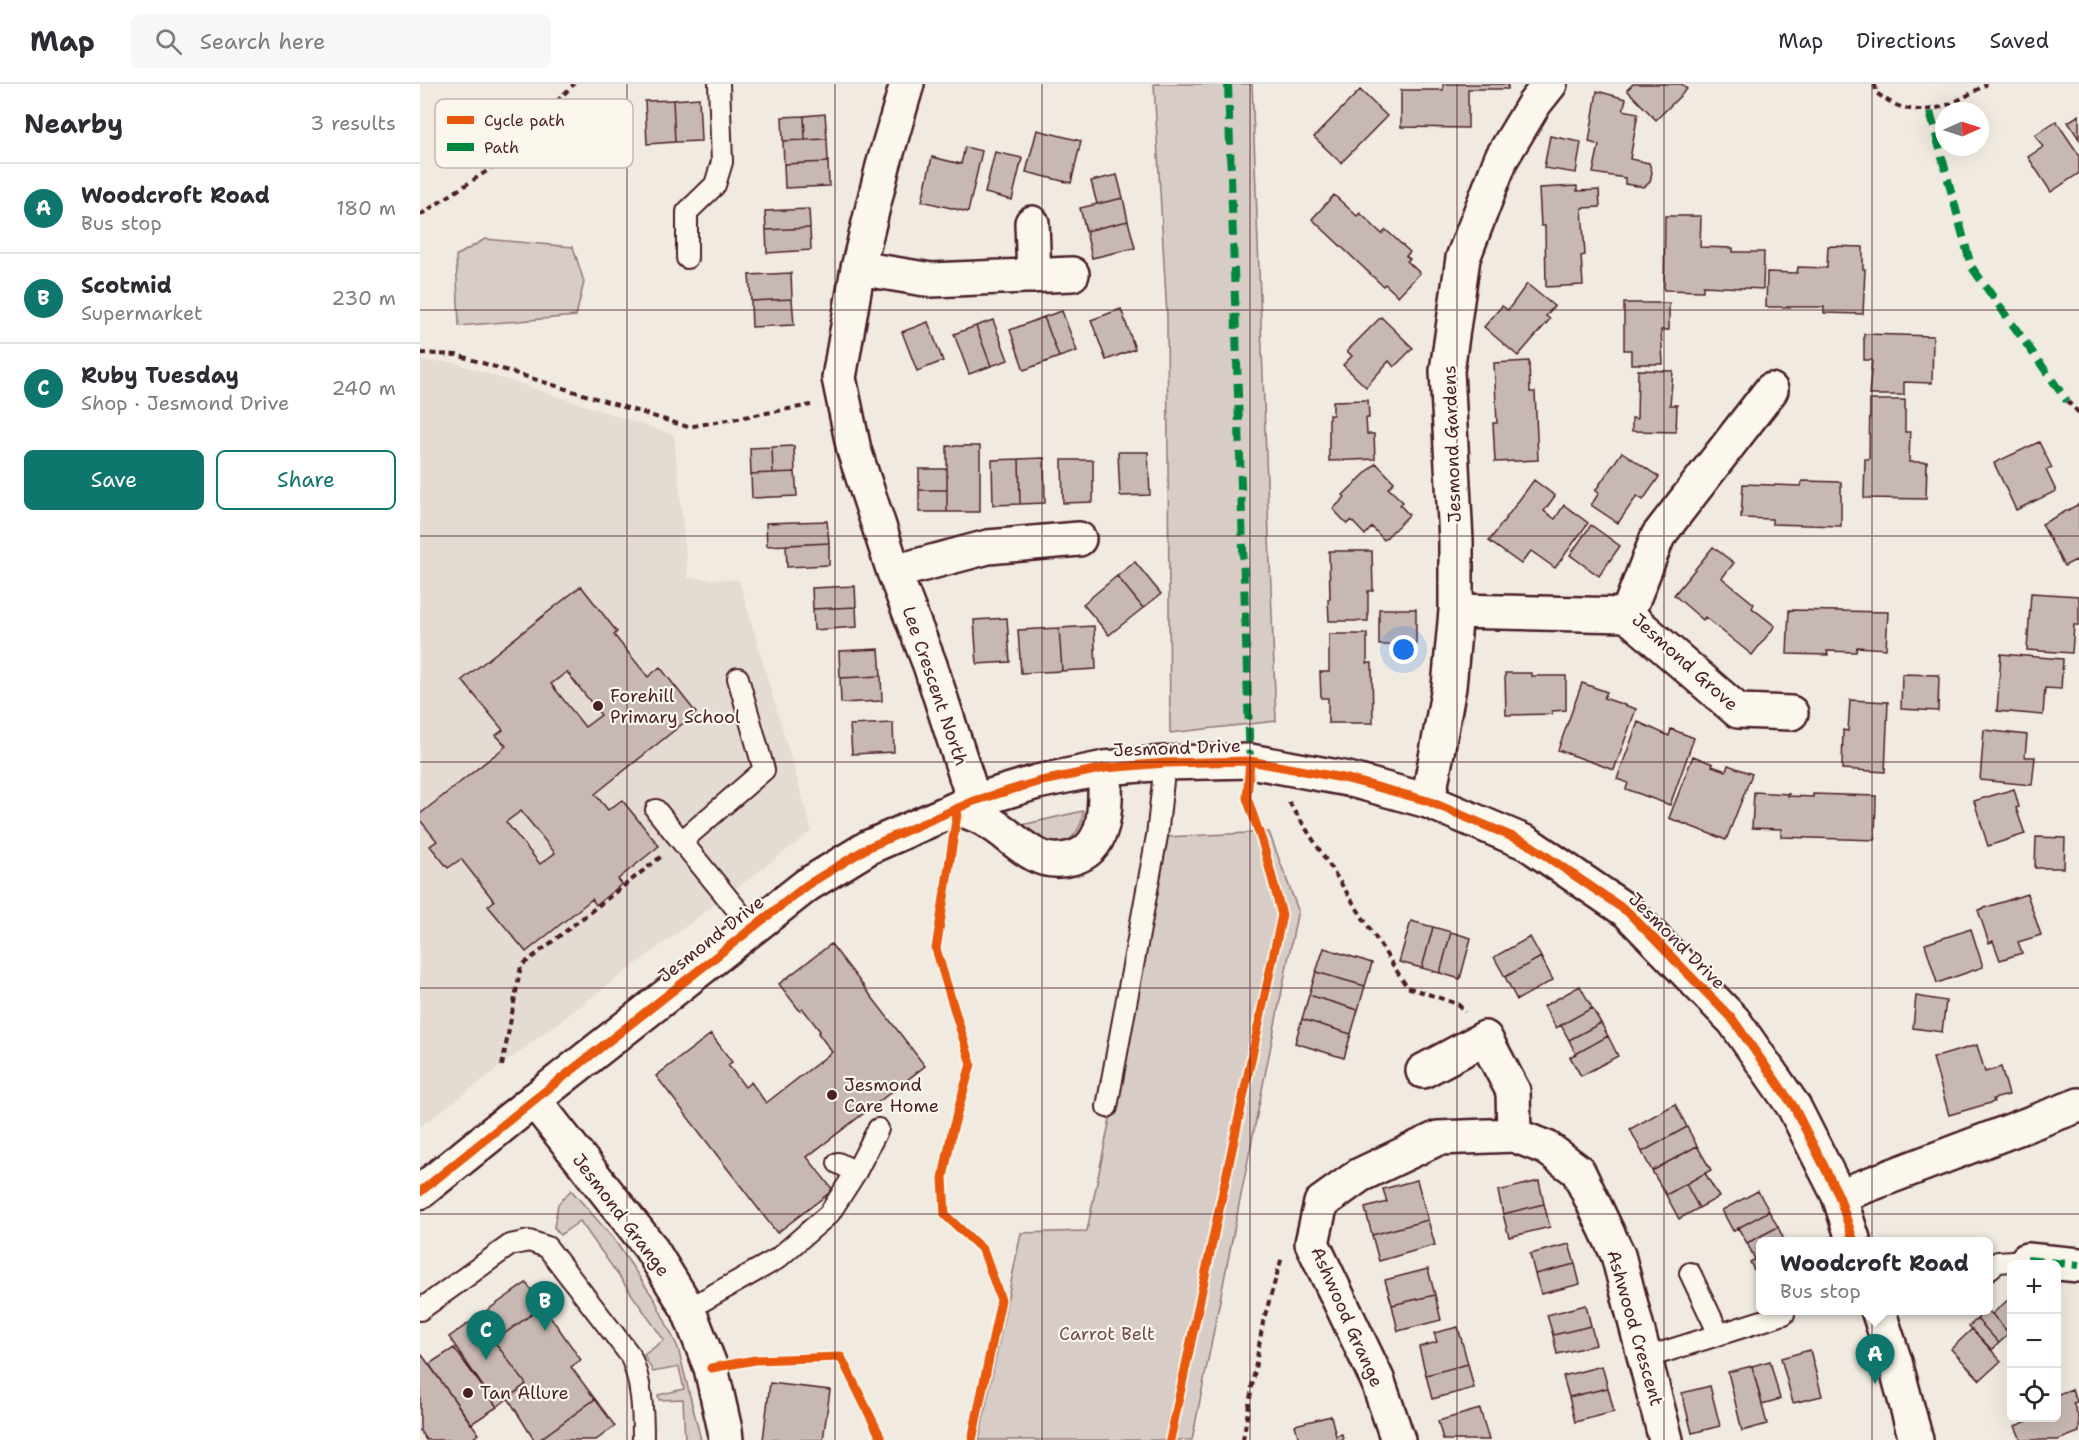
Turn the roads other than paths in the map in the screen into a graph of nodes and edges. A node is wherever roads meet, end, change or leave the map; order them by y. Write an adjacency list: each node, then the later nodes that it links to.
1 (719, 84): 5 (lane)
2 (1550, 84): 12 (street, Jesmond Gardens)
3 (897, 86): 6 (street, Lee Crescent North)
4 (1032, 223): 8 (street)
5 (687, 258)
6 (858, 268): 8 (street); 11 (street, Lee Crescent North)
7 (1072, 274): 8 (street)
8 (1034, 276)
9 (1771, 390): 13 (street, Jesmond Grove)
10 (1079, 539): 11 (street)
11 (894, 572): 19 (street, Lee Crescent North)
12 (1456, 611): 13 (street); 18 (street, Jesmond Gardens)
13 (1628, 615): 15 (street, Jesmond Grove)
14 (738, 678): 21 (lane)
15 (1791, 713)
16 (1165, 763): 17 (street, Jesmond Drive); 18 (street, Jesmond Drive); 26 (lane)
17 (1105, 768): 19 (street, Jesmond Drive); 19 (street)
18 (1428, 801): 33 (street, Jesmond Drive)
19 (966, 804): 22 (street, Jesmond Drive)
20 (656, 810): 21 (lane)
21 (682, 841): 22 (lane)
22 (752, 928): 24 (street, Jesmond Drive)
23 (1423, 1071): 28 (street)
24 (534, 1100): 32 (street, Jesmond Drive); 40 (street, Jesmond Grange)
25 (2079, 1105): 33 (street)
26 (1107, 1107)
27 (878, 1129): 30 (lane)
28 (1514, 1135): 31 (street, Ashwood Crescent); 45 (street, Ashwood Crescent)
29 (838, 1163): 30 (lane)
30 (856, 1172): 40 (lane)
31 (1360, 1175): 48 (street, Ashwood Grange)
32 (420, 1192)
33 (1839, 1196): 34 (street, Jesmond Drive)
34 (1852, 1237)
35 (2007, 1261): 38 (lane)
36 (2061, 1263): 37 (street)
37 (2079, 1265)
38 (1993, 1266)
39 (1690, 1273): 44 (lane)
40 (688, 1309): 47 (street, Jesmond Grange)
41 (420, 1311): 46 (lane)
42 (1781, 1315): 44 (lane)
43 (1879, 1315): 50 (street)
44 (1719, 1334): 45 (lane)
45 (1646, 1358): 49 (street, Ashwood Crescent)
46 (643, 1440)
47 (726, 1440)
48 (1398, 1440)
49 (1666, 1440)
50 (1916, 1440)

